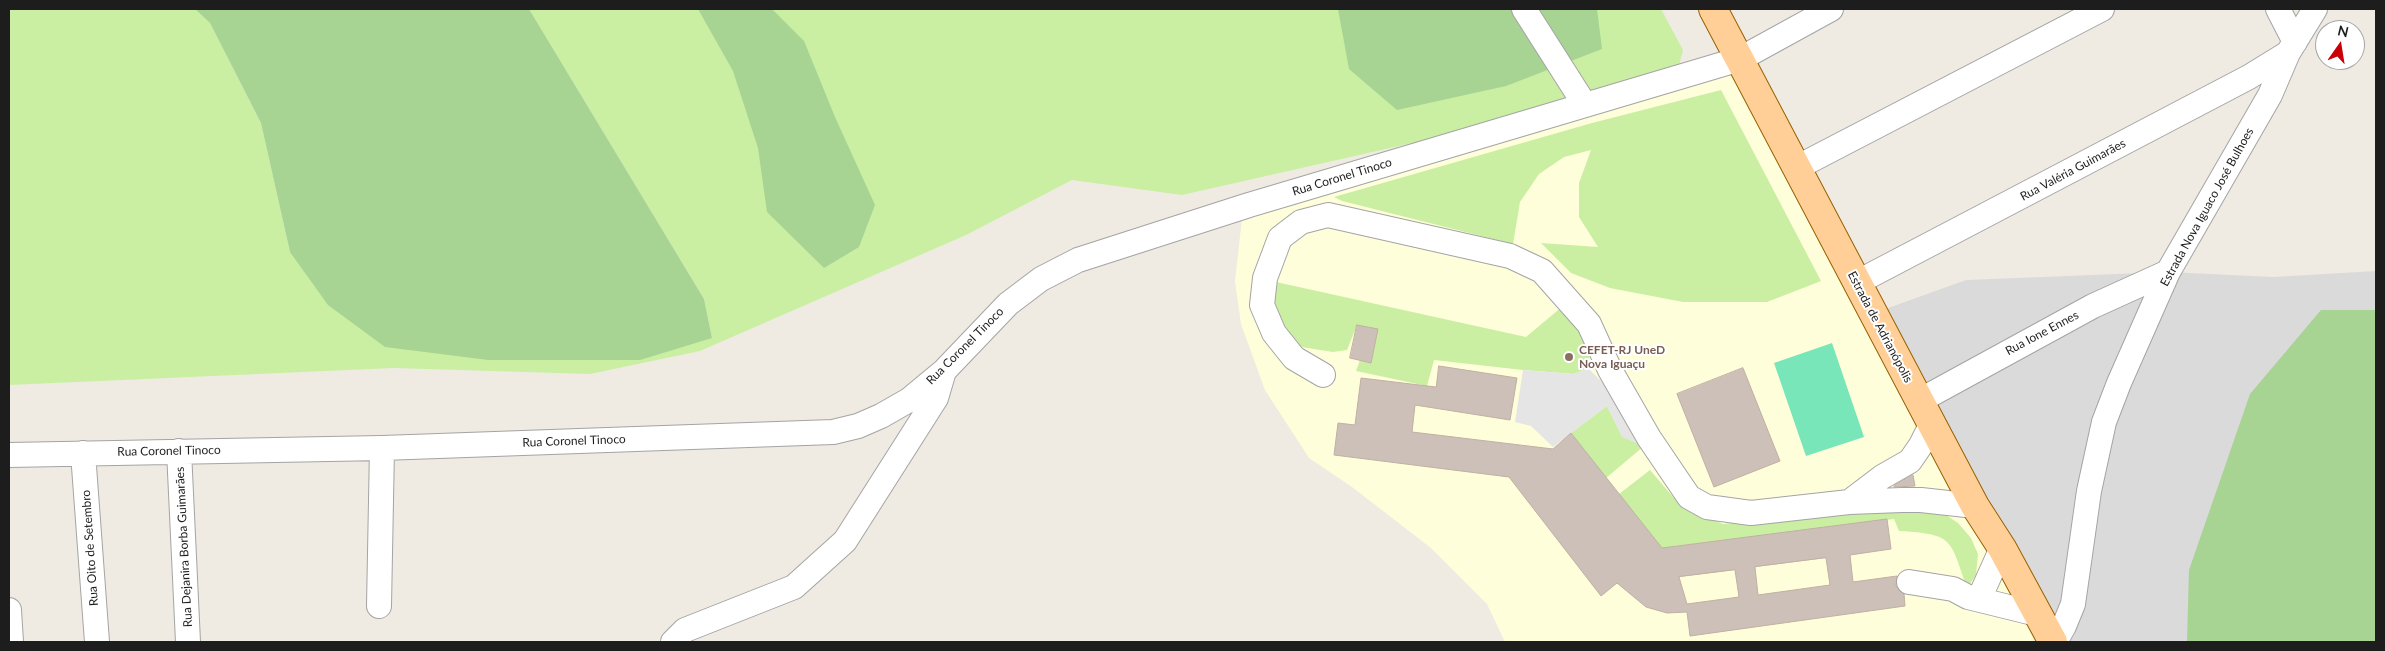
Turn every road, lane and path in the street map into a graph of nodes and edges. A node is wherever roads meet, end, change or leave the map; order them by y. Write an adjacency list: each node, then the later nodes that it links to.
1 (1524, 9): 11 (street)
2 (1713, 9): 8 (main road, Estrada de Adrianópolis)
3 (1831, 9): 8 (street, Rua Coronel Tinoco)
4 (2102, 9): 12 (street)
5 (2278, 9): 7 (street)
6 (2315, 9): 7 (street, Estrada Nova Iguaco José Bulhoes)
7 (2292, 48): 9 (street, Rua Valéria Guimarães); 10 (street, Estrada Nova Iguaco José Bulhoes)
8 (1740, 59): 11 (street, Rua Coronel Tinoco); 12 (main road, Estrada de Adrianópolis)
9 (2249, 77): 10 (street); 14 (street, Rua Valéria Guimarães)
10 (2270, 94): 13 (street, Estrada Nova Iguaco José Bulhoes)
11 (1585, 105): 15 (street, Rua Coronel Tinoco)
12 (1796, 168): 14 (main road, Estrada de Adrianópolis)
13 (2168, 272): 17 (street, Rua Ione Ennes); 34 (street, Estrada Nova Iguaco José Bulhoes)
14 (1856, 283): 17 (main road, Estrada de Adrianópolis)
15 (944, 371): 18 (street, Rua Coronel Tinoco); 33 (street)
16 (1323, 375): 22 (street)
17 (1925, 412): 22 (street); 23 (main road, Estrada de Adrianópolis)
18 (382, 448): 19 (street, Rua Coronel Tinoco); 27 (street)
19 (179, 451): 20 (street, Rua Coronel Tinoco); 32 (street, Rua Dejanira Borba Guimarães)
20 (83, 453): 21 (street, Rua Coronel Tinoco); 31 (street, Rua Oito de Setembro)
21 (9, 455)
22 (1849, 502): 23 (street)
23 (1975, 506): 24 (main road, Estrada de Adrianópolis)
24 (2002, 548): 26 (street); 29 (main road, Estrada de Adrianópolis)
25 (1909, 582): 26 (street)
26 (1978, 599): 29 (street)
27 (379, 606)
28 (9, 610): 30 (street)
29 (2037, 614): 34 (main road, Estrada de Adrianópolis)
30 (11, 642)
31 (97, 642)
32 (188, 642)
33 (673, 642)
34 (2054, 642)

